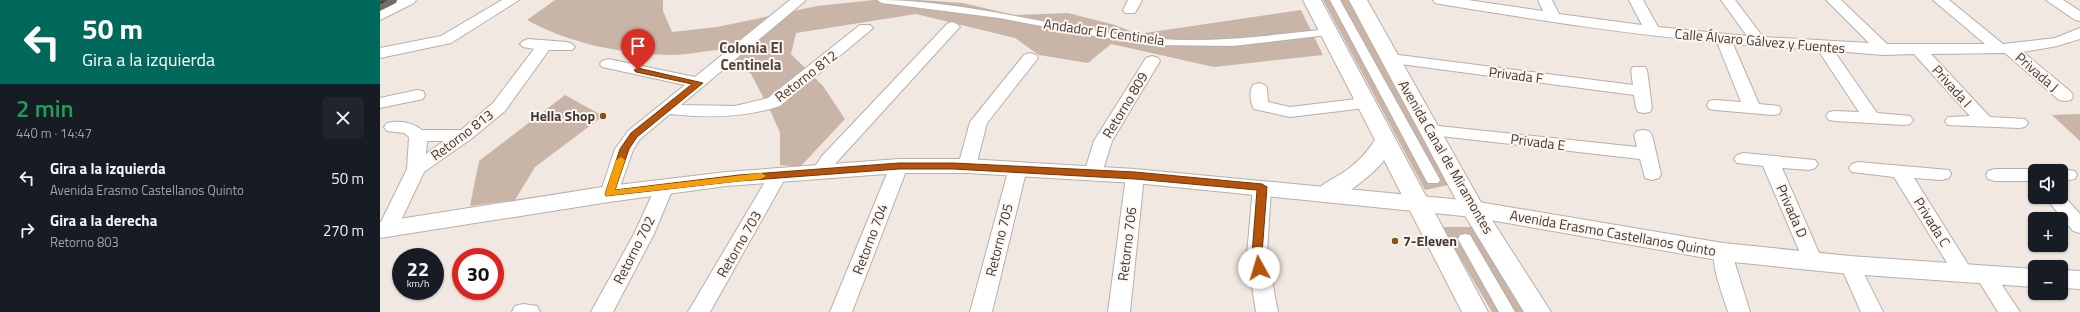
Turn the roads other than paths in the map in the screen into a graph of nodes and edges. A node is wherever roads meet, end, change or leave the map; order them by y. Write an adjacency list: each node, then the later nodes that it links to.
1 (409, 0): 15 (street)
2 (512, 0): 30 (street)
3 (799, 0): 36 (street)
4 (882, 0): 20 (street, Andador El Centinela)
5 (1312, 0): 20 (street)
6 (1335, 0): 78 (street)
7 (1358, 0): 32 (street, Avenida Canal de Miramontes)
8 (1440, 0): 16 (street, Calle Álvaro Gálvez y Fuentes)
9 (1545, 0): 16 (street)
10 (1636, 0): 21 (street)
11 (1728, 0): 24 (street)
12 (1833, 0): 28 (street)
13 (1940, 0): 27 (street, Privada J)
14 (2052, 0): 17 (street)
15 (380, 16)
16 (1554, 18): 21 (street, Calle Álvaro Gálvez y Fuentes)
17 (2080, 18)
18 (952, 27): 70 (street)
19 (865, 28): 44 (street, Retorno 812)
20 (1328, 32): 42 (street)
21 (1653, 32): 23 (street, Calle Álvaro Gálvez y Fuentes)
22 (2079, 36): 27 (street, Calle Álvaro Gálvez y Fuentes)
23 (1722, 39): 24 (street, Calle Álvaro Gálvez y Fuentes); 46 (street)
24 (1760, 42): 26 (street, Calle Álvaro Gálvez y Fuentes)
25 (567, 47): 56 (street, Retorno 813)
26 (1823, 47): 28 (street, Calle Álvaro Gálvez y Fuentes); 49 (street)
27 (2005, 48): 29 (street, Calle Álvaro Gálvez y Fuentes); 40 (street, Privada J)
28 (1884, 50): 29 (street, Calle Álvaro Gálvez y Fuentes)
29 (1918, 50): 52 (street, Privada I)
30 (380, 53)
31 (1030, 58): 65 (street)
32 (1391, 59): 38 (street, Privada F); 55 (street, Avenida Canal de Miramontes)
33 (1152, 61): 71 (street, Retorno 809)
34 (608, 64): 36 (street)
35 (1639, 70): 38 (street)
36 (699, 83): 44 (street)
37 (1259, 88): 42 (street)
38 (1641, 91): 45 (street)
39 (417, 95): 41 (street)
40 (2065, 96)
41 (380, 103)
42 (1365, 103): 59 (street)
43 (1715, 105): 46 (street)
44 (668, 108): 81 (street)
45 (1644, 108)
46 (1752, 108): 47 (street)
47 (1773, 110)
48 (1835, 116): 49 (street)
49 (1872, 118): 50 (street)
50 (1904, 120)
51 (1954, 121): 52 (street, Privada I)
52 (1985, 122): 53 (street, Privada I)
53 (2019, 123)
54 (393, 127): 58 (street)
55 (1429, 130): 60 (street, Privada E); 85 (street, Avenida Canal de Miramontes)
56 (465, 135): 58 (street); 68 (street, Retorno 813)
57 (1642, 135): 60 (street)
58 (418, 136): 68 (street)
59 (1385, 141): 82 (street); 83 (street)
60 (1646, 154): 72 (street)
61 (1743, 159): 62 (street, Privada D)
62 (1770, 161): 63 (street, Privada D); 90 (street, Privada D)
63 (1809, 164)
64 (899, 166): 65 (street, Avenida Erasmo Castellanos Quinto); 70 (street, Avenida Erasmo Castellanos Quinto); 98 (street, Retorno 704)
65 (967, 166): 66 (street, Avenida Erasmo Castellanos Quinto)
66 (1018, 168): 71 (street, Avenida Erasmo Castellanos Quinto); 99 (street, Retorno 705)
67 (1858, 168): 69 (street)
68 (416, 169): 87 (street, Retorno 813)
69 (1900, 171): 73 (street); 92 (street, Privada C)
70 (821, 172): 74 (street, Avenida Erasmo Castellanos Quinto)
71 (1094, 173): 76 (street, Avenida Erasmo Castellanos Quinto)
72 (1652, 174)
73 (1942, 174)
74 (778, 175): 79 (street, Avenida Erasmo Castellanos Quinto); 97 (street, Retorno 703)
75 (1995, 175): 77 (street)
76 (1135, 176): 80 (street, Avenida Erasmo Castellanos Quinto); 100 (street, Retorno 706)
77 (2028, 176)
78 (1433, 180)
79 (665, 186): 81 (street, Avenida Erasmo Castellanos Quinto); 96 (street, Retorno 702)
80 (1262, 187): 82 (street, Avenida Erasmo Castellanos Quinto); 101 (street)
81 (609, 194): 87 (street, Avenida Erasmo Castellanos Quinto)
82 (1326, 194): 83 (street, Avenida Erasmo Castellanos Quinto)
83 (1417, 204): 85 (street, Avenida Erasmo Castellanos Quinto); 102 (street)
84 (2060, 204): 86 (street)
85 (1473, 209): 89 (street, Avenida Erasmo Castellanos Quinto); 104 (street, Avenida Canal de Miramontes)
86 (2080, 226)
87 (384, 229)
88 (1465, 239): 103 (street)
89 (1723, 252): 90 (street, Avenida Erasmo Castellanos Quinto); 105 (street)
90 (1813, 262): 91 (street, Avenida Erasmo Castellanos Quinto)
91 (1850, 265): 92 (street, Avenida Erasmo Castellanos Quinto); 106 (street)
92 (1974, 275): 93 (street, Avenida Erasmo Castellanos Quinto); 107 (street, Privada C)
93 (2028, 278)
94 (2068, 279): 95 (street)
95 (2080, 280)
96 (602, 312)
97 (699, 312)
98 (841, 312)
99 (981, 312)
100 (1119, 312)
101 (1267, 312)
102 (1475, 312)
103 (1507, 312)
104 (1538, 312)
105 (1739, 312)
106 (1872, 312)
107 (2009, 312)

